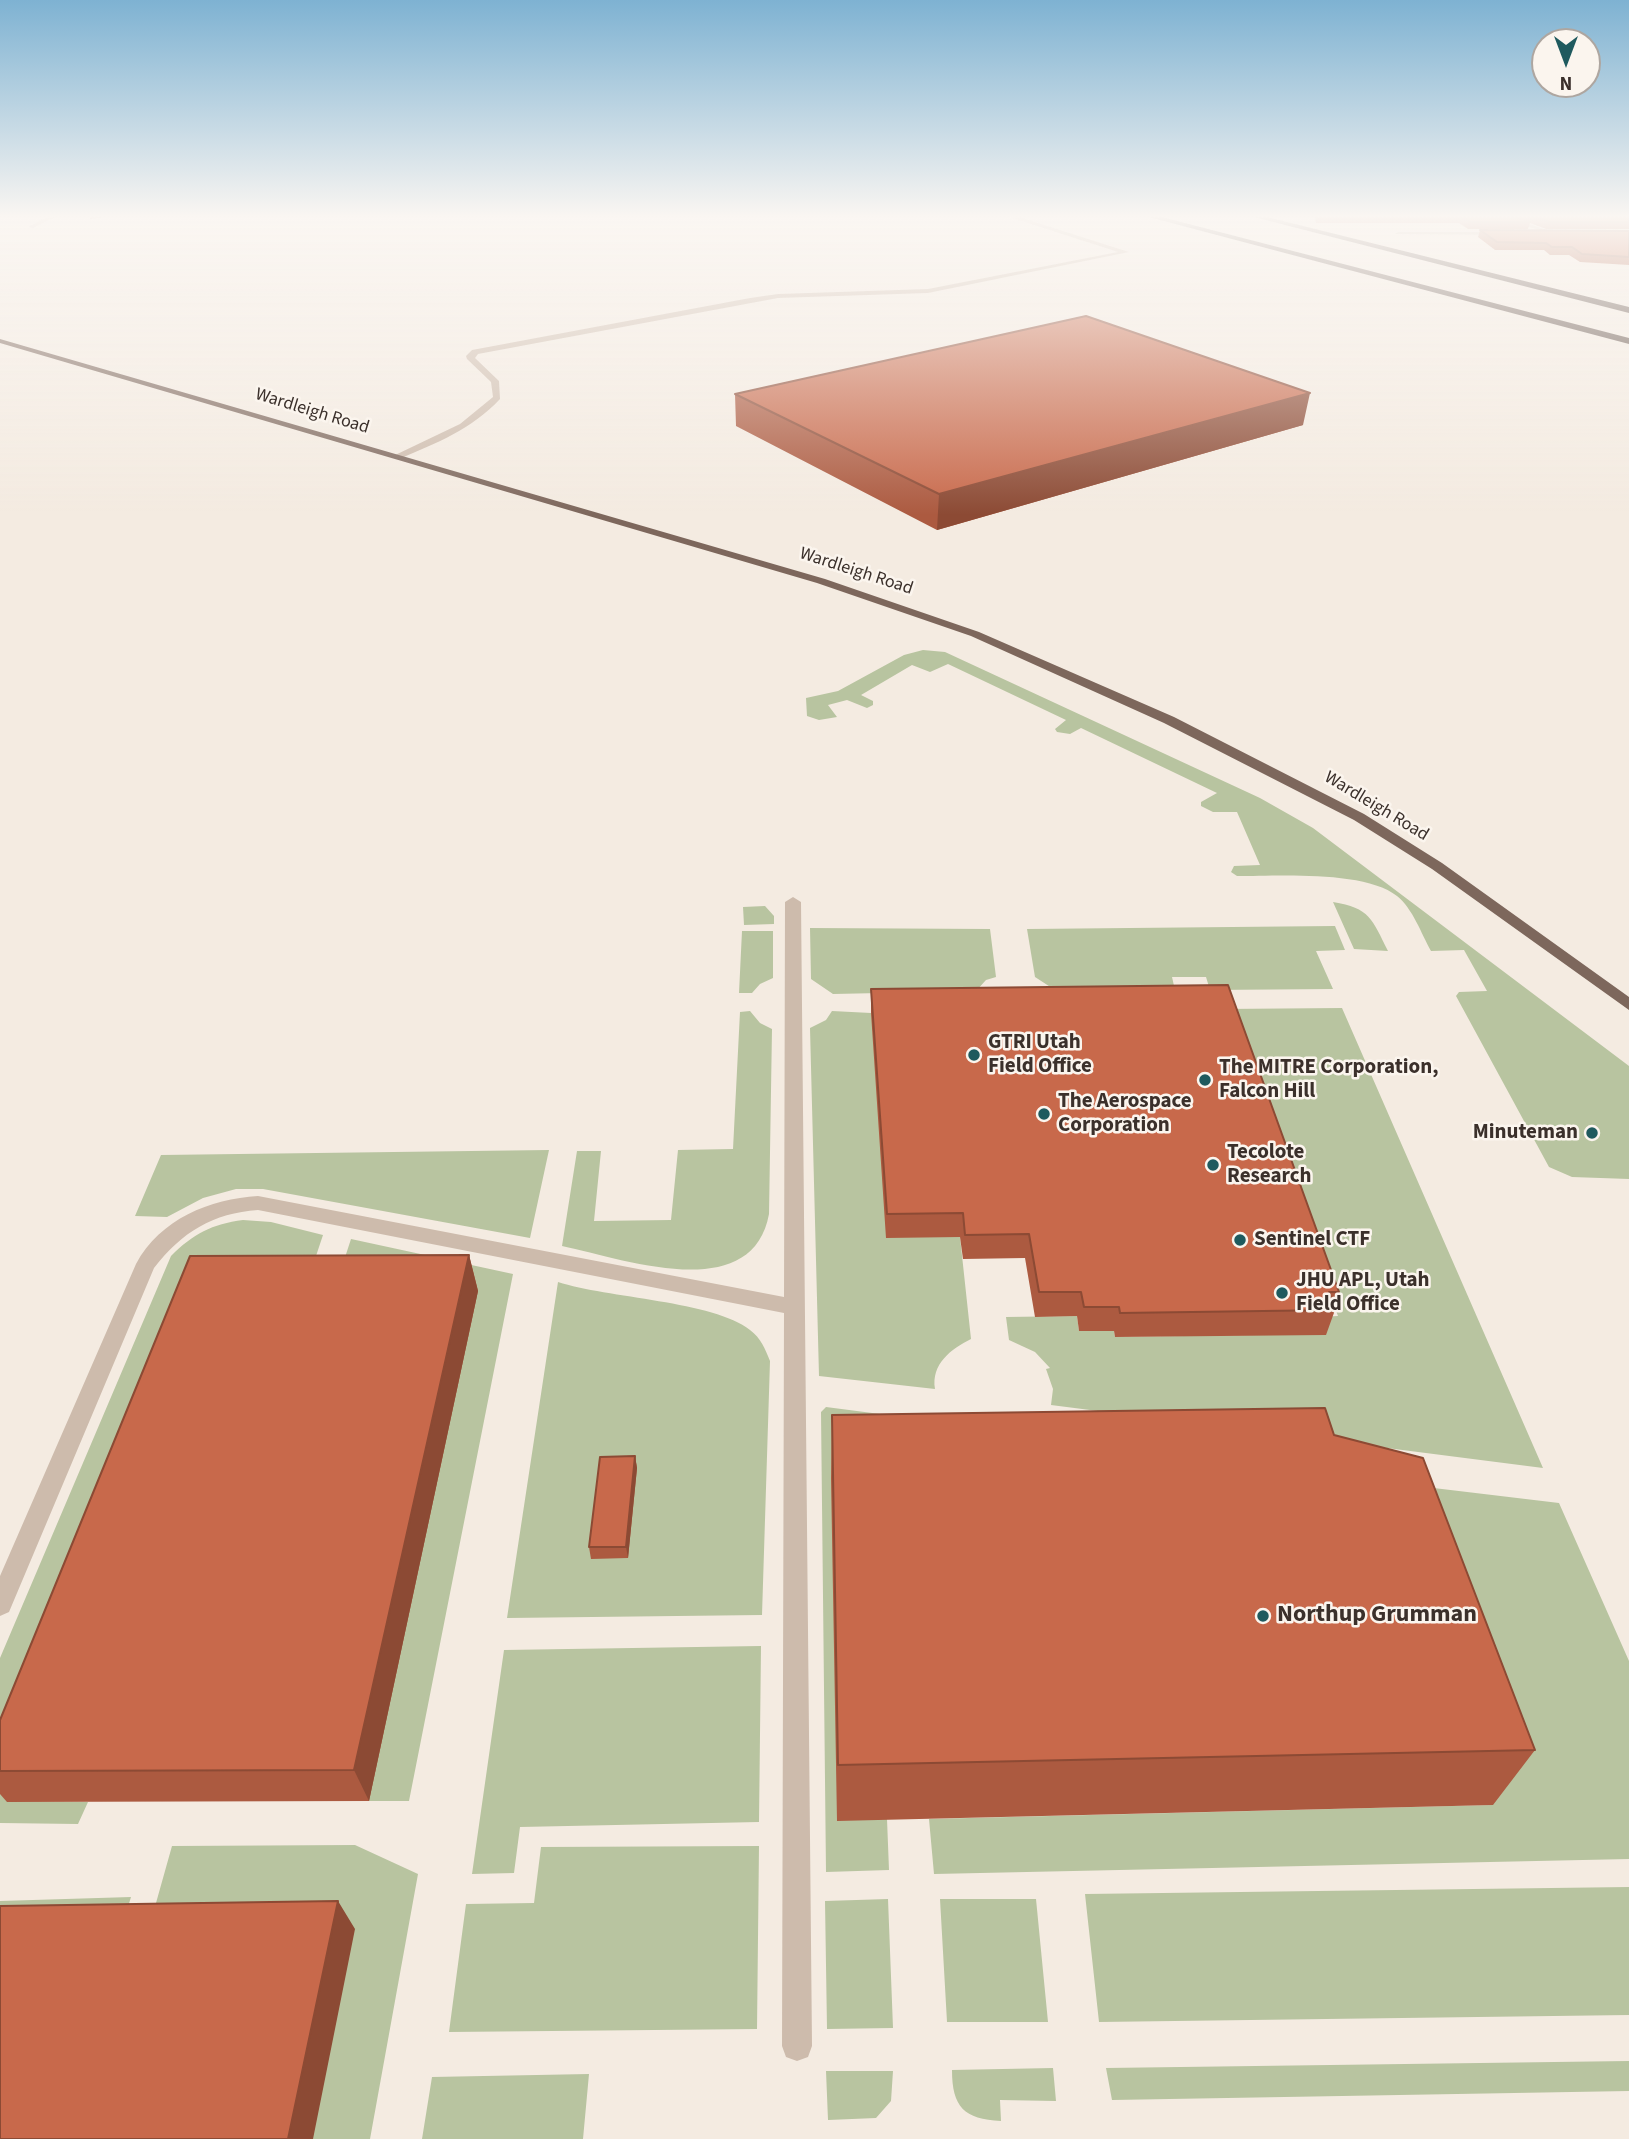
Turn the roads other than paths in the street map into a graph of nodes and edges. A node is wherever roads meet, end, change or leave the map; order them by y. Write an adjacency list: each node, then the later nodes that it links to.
1 (666, 316): 5 (street)
2 (1532, 316): 4 (highway)
3 (0, 341): 5 (main road, Wardleigh Road)
4 (1629, 341)
5 (396, 457): 7 (main road, Wardleigh Road)
6 (793, 902): 8 (street)
7 (1629, 1005)
8 (795, 1307): 9 (street); 10 (street)
9 (0, 1604)
10 (797, 2046)

